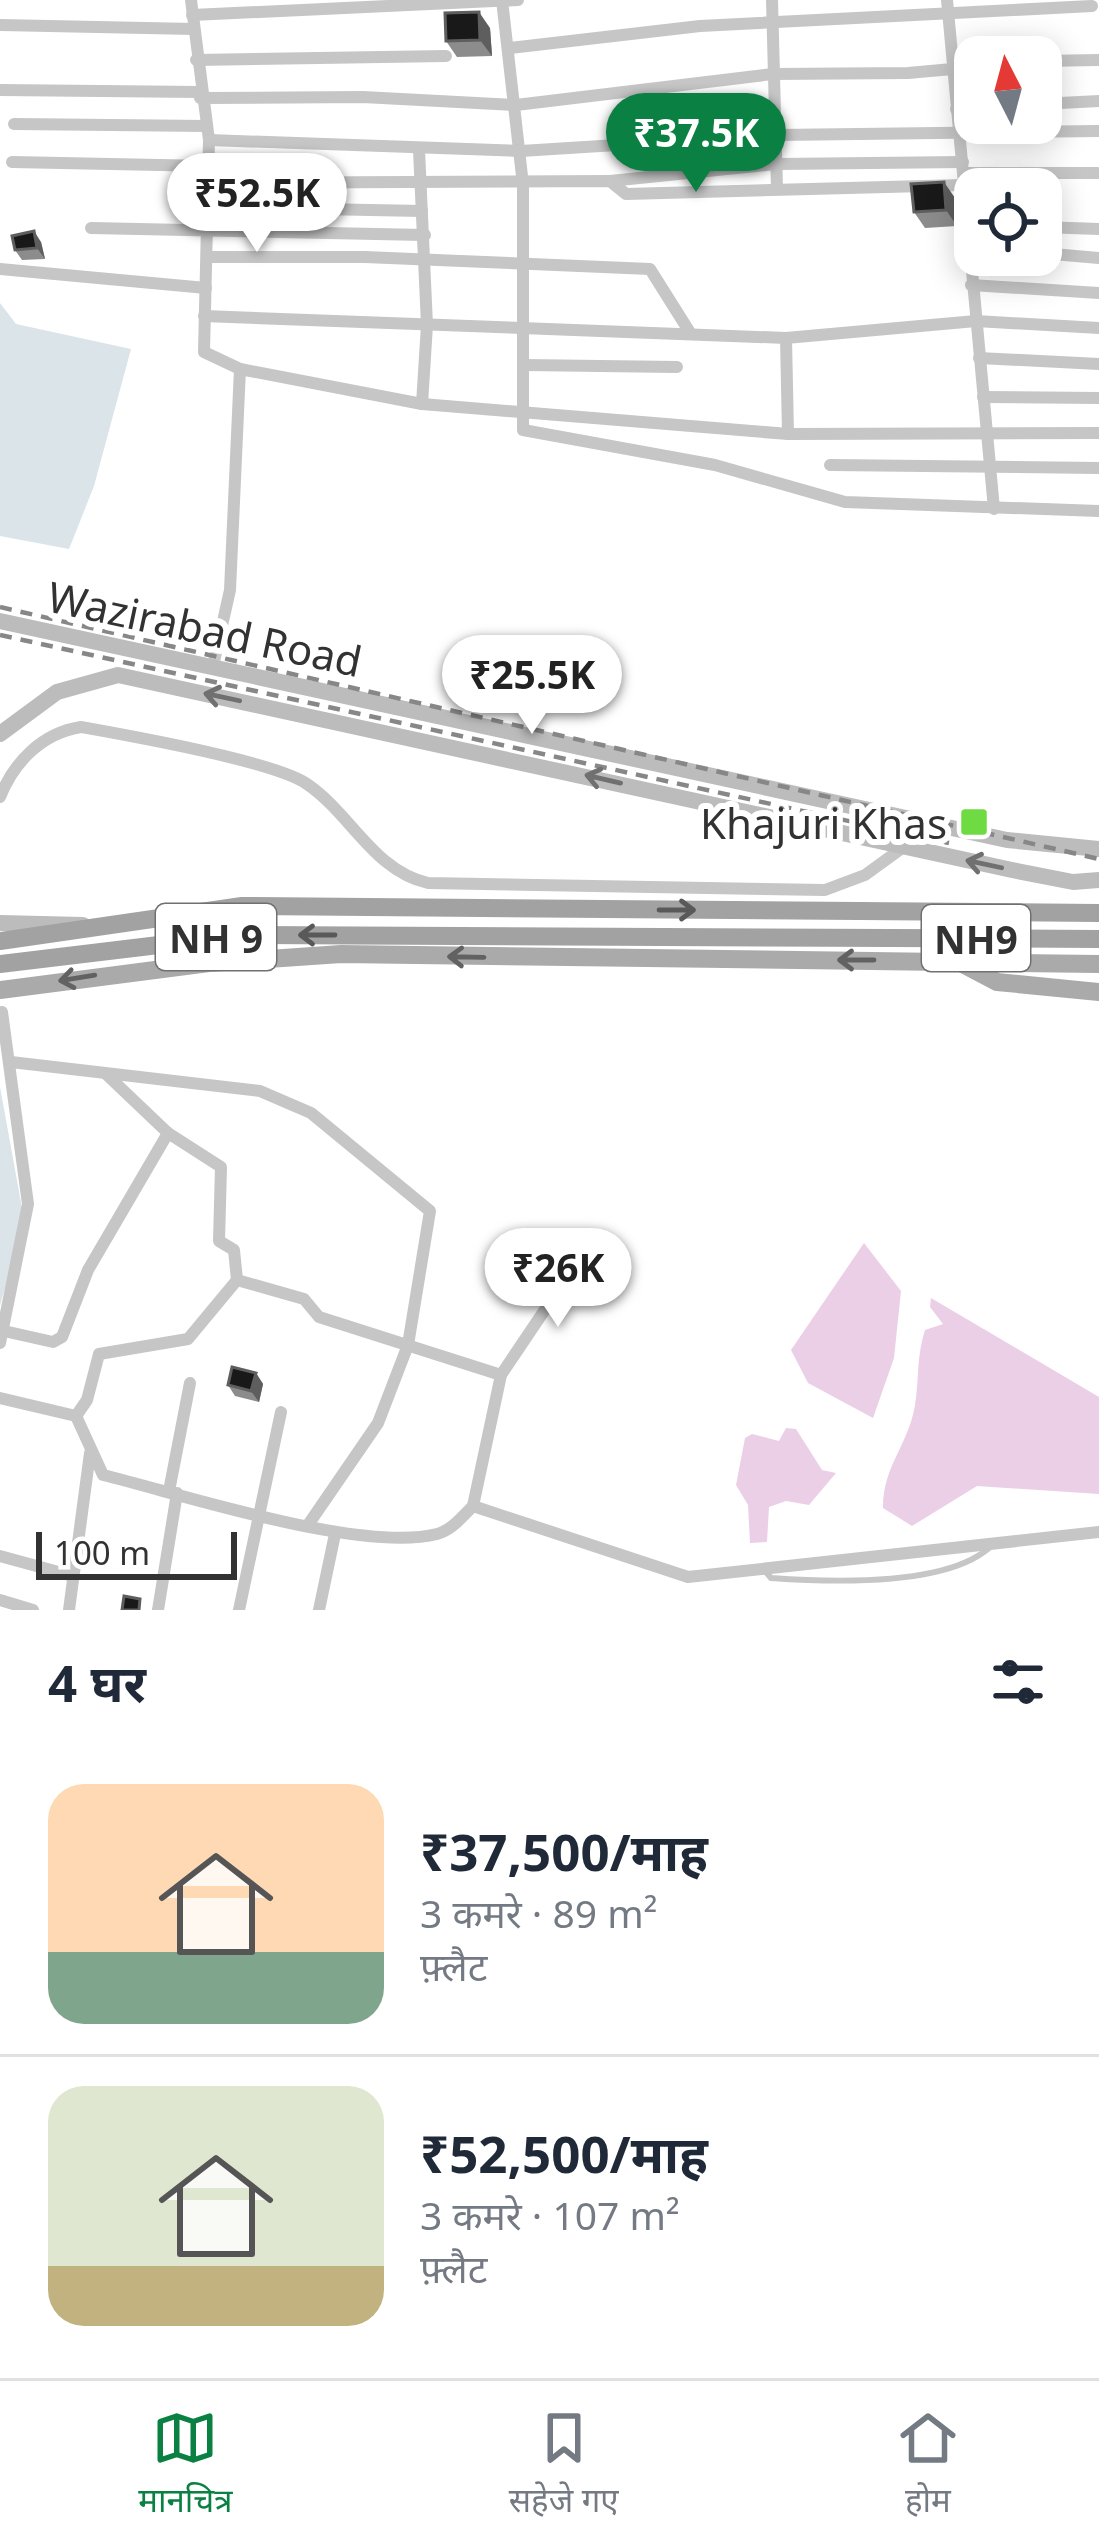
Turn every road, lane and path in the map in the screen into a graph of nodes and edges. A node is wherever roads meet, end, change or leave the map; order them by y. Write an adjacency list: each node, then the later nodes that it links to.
1 (518, 0): 3 (street)
2 (772, 0): 7 (street)
3 (502, 1): 6 (street); 9 (street)
4 (1092, 6): 5 (street)
5 (947, 7): 7 (street); 14 (street)
6 (192, 14): 8 (street); 11 (street)
7 (772, 20): 9 (street); 15 (street)
8 (0, 25)
9 (510, 48): 21 (street)
10 (446, 56): 11 (street)
11 (196, 60): 18 (street)
12 (1099, 60): 13 (street)
13 (1062, 61)
14 (952, 69): 15 (street); 16 (street)
15 (773, 74): 21 (street); 27 (street)
16 (954, 89)
17 (0, 91): 18 (street)
18 (200, 95): 21 (street); 26 (street)
19 (1099, 101): 20 (street)
20 (1062, 103)
21 (516, 105): 29 (street)
22 (14, 124): 26 (street)
23 (954, 130): 27 (street)
24 (1062, 131): 25 (street)
25 (1099, 131)
26 (208, 133): 28 (street); 32 (street)
27 (777, 135): 29 (street); 31 (street)
28 (419, 150): 29 (street); 39 (street)
29 (521, 151): 40 (street)
30 (12, 162): 32 (street)
31 (777, 164): 33 (street); 37 (street); 41 (street)
32 (209, 166): 38 (street)
33 (954, 173)
34 (1062, 173): 35 (street)
35 (1097, 173)
36 (954, 174): 41 (street)
37 (610, 181): 40 (street); 41 (street)
38 (209, 183): 39 (street); 42 (street)
39 (420, 183): 40 (street); 43 (street)
40 (523, 185): 53 (street)
41 (777, 189)
42 (209, 207): 43 (street); 47 (street)
43 (422, 212): 48 (street)
44 (1062, 227): 46 (street)
45 (91, 229): 47 (street)
46 (1099, 229)
47 (208, 232): 48 (street); 50 (street)
48 (425, 235): 52 (street)
49 (1062, 255): 51 (street)
50 (208, 257): 52 (street); 57 (street)
51 (1099, 258)
52 (426, 261): 53 (street); 61 (street)
53 (526, 265): 63 (street); 64 (street)
54 (0, 269): 57 (street)
55 (971, 276): 56 (street)
56 (971, 285): 58 (street); 60 (street)
57 (206, 288): 59 (street)
58 (1099, 292)
59 (204, 316): 61 (street); 70 (street)
60 (976, 321): 62 (street); 65 (street); 66 (street)
61 (427, 326): 63 (street); 73 (street)
62 (1099, 328)
63 (525, 329): 64 (street); 67 (street)
64 (689, 331): 65 (street)
65 (786, 338): 77 (street)
66 (979, 358): 68 (street); 71 (street)
67 (524, 364): 69 (street); 74 (street)
68 (1099, 364)
69 (676, 367)
70 (240, 369): 73 (street); 84 (street)
71 (983, 397): 72 (street); 75 (street)
72 (1099, 398)
73 (422, 404): 74 (street)
74 (523, 412): 77 (street); 81 (street)
75 (986, 431): 76 (street); 77 (street); 79 (street)
76 (1099, 433)
77 (788, 434)
78 (830, 465): 79 (street)
79 (991, 467): 80 (street); 81 (street)
80 (1099, 468)
81 (994, 509): 82 (street)
82 (1099, 511)
83 (0, 621): 84 (main road, Wazirabad Road)
84 (213, 666): 88 (main road, Wazirabad Road)
85 (0, 734): 87 (main road, Wazirabad Road, one-way to 85)
86 (0, 797): 87 (street)
87 (905, 846): 89 (main road, Wazirabad Road, one-way to 87)
88 (1099, 849)
89 (1099, 880)
90 (1099, 913): 92 (highway, NH 9, one-way to 90)
91 (0, 922): 92 (main road)
92 (88, 926): 95 (highway)
93 (854, 936): 94 (highway, NH9); 97 (highway, NH 9, one-way to 97)
94 (1099, 939)
95 (0, 941)
96 (956, 961): 98 (main road); 99 (main road, one-way to 99); 100 (main road)
97 (0, 964)
98 (1099, 964)
99 (0, 990)
100 (1099, 992)
101 (2, 1012): 102 (street)
102 (11, 1062): 103 (street); 107 (street)
103 (105, 1074): 104 (street); 108 (street)
104 (168, 1133): 106 (street); 107 (street)
105 (577, 1262): 109 (street)
106 (237, 1280): 108 (street); 113 (street)
107 (2, 1337)
108 (408, 1345): 109 (street); 118 (street)
109 (501, 1375): 116 (street)
110 (190, 1383): 115 (street)
111 (0, 1398): 113 (street)
112 (281, 1412): 117 (street)
113 (76, 1416): 114 (street)
114 (90, 1452): 115 (street); 124 (street)
115 (173, 1492): 117 (street); 128 (street)
116 (473, 1507): 120 (street); 123 (street)
117 (258, 1512): 118 (street); 129 (street)
118 (308, 1525): 120 (street)
119 (1099, 1532): 121 (street)
120 (335, 1534): 130 (street)
121 (992, 1545): 123 (street); 123 (lane)
122 (0, 1556): 124 (street)
123 (764, 1569)
124 (73, 1576): 127 (street)
125 (0, 1600): 126 (street)
126 (33, 1610)
127 (69, 1610)
128 (158, 1610)
129 (239, 1610)
130 (319, 1610)

